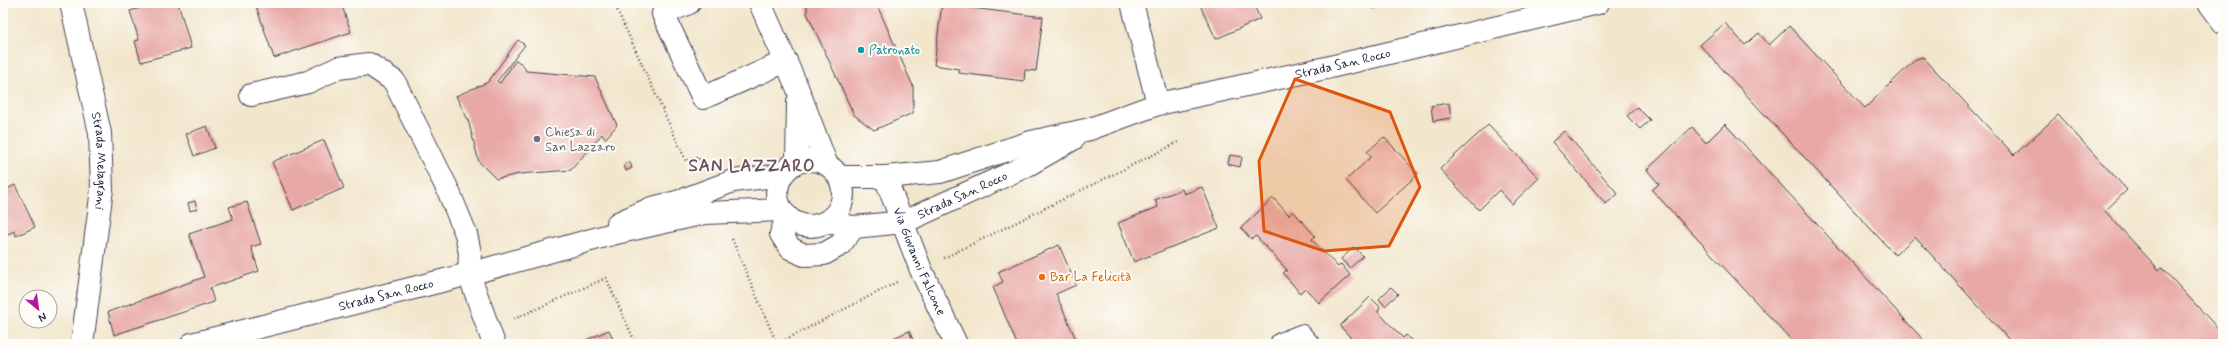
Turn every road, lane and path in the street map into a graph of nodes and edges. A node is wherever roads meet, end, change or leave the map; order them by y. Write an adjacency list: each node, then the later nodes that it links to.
1 (71, 3): 23 (street, Strada Melagrani)
2 (689, 3): 8 (street)
3 (760, 3): 8 (street)
4 (1132, 3): 11 (street)
5 (1598, 3): 11 (street, Strada San Rocco)
6 (2209, 3): 7 (street)
7 (2223, 22)
8 (786, 61): 9 (street)
9 (797, 87): 13 (street); 14 (street)
10 (251, 95): 21 (street)
11 (1158, 104): 12 (street, Strada San Rocco)
12 (1090, 129): 15 (street, Strada San Rocco); 18 (street, Strada San Rocco)
13 (790, 168): 14 (street); 16 (street); 20 (street, Strada San Rocco)
14 (833, 170): 15 (street, Strada San Rocco); 17 (street)
15 (885, 177): 18 (street, Via Giovanni Falcone)
16 (784, 213): 17 (street); 19 (street); 20 (street, Strada San Rocco)
17 (826, 222): 19 (street, Strada San Rocco)
18 (904, 222): 19 (street, Strada San Rocco); 26 (street, Via Giovanni Falcone)
19 (854, 227)
20 (579, 242): 21 (street, Strada San Rocco)
21 (469, 274): 22 (street); 24 (street, Strada San Rocco)
22 (491, 337): 25 (path)
23 (82, 344)
24 (192, 344)
25 (636, 344)
26 (956, 344)
27 (1281, 344): 28 (street)
28 (1308, 344)

